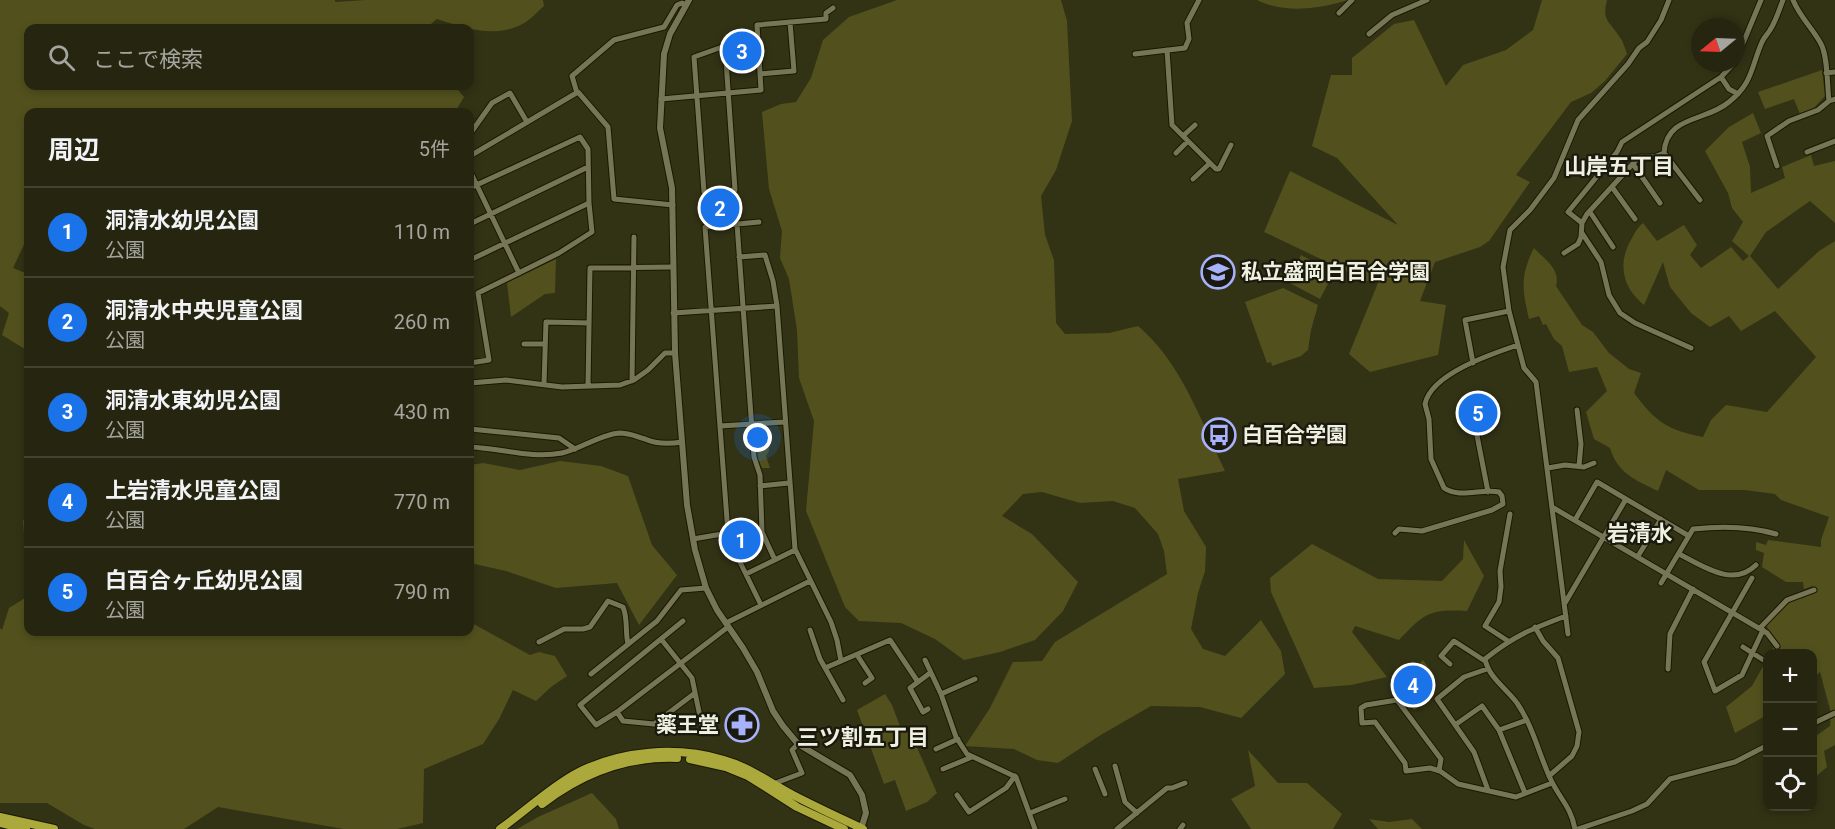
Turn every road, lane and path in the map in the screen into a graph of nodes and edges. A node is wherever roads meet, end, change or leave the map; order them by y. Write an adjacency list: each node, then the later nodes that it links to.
1 (1199, 0): 14 (street)
2 (1352, 0): 10 (street)
3 (1426, 0): 12 (street)
4 (1669, 0): 70 (street)
5 (1761, 0): 13 (street)
6 (1783, 0): 23 (street)
7 (1793, 0): 18 (street)
8 (687, 2): 21 (street); 25 (street)
9 (833, 8): 11 (street)
10 (1339, 13)
11 (790, 22): 19 (street); 19 (street)
12 (1370, 34)
13 (1745, 38)
14 (1167, 50): 15 (street); 30 (street)
15 (1136, 54)
16 (1726, 72): 20 (street)
17 (1835, 72): 18 (street)
18 (1826, 73): 26 (street)
19 (760, 74): 22 (street)
20 (1721, 77): 23 (street); 55 (street)
21 (578, 93): 27 (street); 49 (street)
22 (728, 93): 24 (street); 24 (street); 24 (street)
23 (1738, 94): 36 (street)
24 (697, 96): 25 (street)
25 (661, 99): 49 (street)
26 (1832, 100): 40 (street)
27 (527, 122): 29 (street); 37 (street)
28 (1195, 125): 30 (street)
29 (474, 128)
30 (1183, 136): 31 (street)
31 (1188, 141): 35 (street); 38 (street)
32 (1835, 141): 34 (street)
33 (1232, 145): 38 (street)
34 (1807, 152)
35 (1176, 153)
36 (1664, 153): 39 (street); 46 (street)
37 (474, 154)
38 (1210, 163): 42 (street)
39 (1633, 164): 45 (street); 48 (street)
40 (1777, 166)
41 (588, 167): 44 (street); 47 (street); 51 (street)
42 (1193, 179)
43 (474, 180): 44 (street)
44 (476, 185): 51 (street)
45 (1612, 187): 50 (street); 52 (street)
46 (1700, 200)
47 (589, 203): 59 (street); 66 (street)
48 (1660, 203)
49 (673, 205): 65 (street)
50 (1590, 212): 55 (street); 60 (street)
51 (490, 215): 53 (street); 59 (street)
52 (1635, 219)
53 (474, 222)
54 (759, 222): 56 (street)
55 (1582, 223): 57 (street)
56 (737, 224): 62 (street); 69 (street)
57 (1581, 232): 61 (street); 76 (street)
58 (634, 237): 64 (street)
59 (505, 244): 63 (street); 66 (street)
60 (1613, 247)
61 (1564, 252)
62 (739, 257): 67 (street); 68 (street)
63 (474, 258)
64 (634, 267): 65 (street); 72 (street); 80 (street)
65 (673, 267): 71 (street)
66 (519, 273): 78 (street)
67 (777, 306): 68 (street); 86 (street)
68 (743, 308): 69 (street); 87 (street)
69 (712, 310): 71 (street); 88 (street)
70 (1509, 311): 75 (street); 79 (street)
71 (673, 312): 77 (street)
72 (589, 323): 74 (street); 83 (street)
73 (524, 344): 74 (street)
74 (545, 344): 82 (street)
75 (1518, 345): 79 (street); 95 (street)
76 (1691, 348)
77 (675, 353): 80 (street); 90 (street)
78 (474, 362)
79 (1473, 363): 98 (street)
80 (632, 381): 83 (street)
81 (474, 383): 82 (street)
82 (544, 384): 83 (street)
83 (588, 386)
84 (1577, 410): 94 (street)
85 (1474, 420): 98 (street)
86 (784, 422): 87 (street); 96 (street)
87 (752, 424): 88 (street); 97 (street)
88 (720, 426): 104 (street)
89 (474, 429): 92 (street)
90 (682, 442): 92 (street); 109 (street)
91 (474, 447): 92 (street)
92 (575, 449)
93 (1594, 463): 94 (street)
94 (1579, 466): 95 (street)
95 (1548, 468): 100 (street)
96 (789, 483): 97 (street); 110 (street)
97 (760, 486): 113 (street)
98 (1488, 492): 105 (street)
99 (1626, 500): 102 (street); 103 (street); 108 (street)
100 (1552, 507): 103 (street); 124 (street)
101 (1510, 514): 134 (street)
102 (1660, 519): 107 (street); 112 (street)
103 (1575, 520): 108 (street)
104 (728, 532): 109 (street); 116 (street)
105 (1395, 533)
106 (1776, 534): 107 (street)
107 (1689, 536): 111 (street)
108 (1604, 537): 112 (street); 124 (street)
109 (693, 539): 120 (street)
110 (795, 550): 113 (street); 118 (street)
111 (1679, 554): 114 (street); 115 (street)
112 (1638, 556): 115 (street)
113 (775, 560): 116 (street)
114 (1756, 565)
115 (1667, 573): 119 (street); 121 (street)
116 (746, 574): 123 (street)
117 (1752, 578): 125 (street)
118 (810, 580): 123 (street); 143 (street)
119 (1661, 583)
120 (706, 588): 128 (street); 136 (street)
121 (1693, 589): 125 (street); 149 (street)
122 (1814, 590): 130 (street)
123 (760, 605): 128 (street)
124 (1564, 605): 126 (street)
125 (1733, 612): 130 (street); 139 (street)
126 (1566, 616): 129 (street); 132 (street)
127 (682, 621): 133 (street)
128 (727, 625): 145 (street); 167 (street)
129 (1535, 627): 134 (street); 176 (street)
130 (1761, 629): 137 (street); 139 (street)
131 (810, 630): 147 (street)
132 (1568, 634)
133 (661, 639): 145 (street); 159 (street)
134 (1508, 641): 144 (street)
135 (539, 642): 136 (street)
136 (628, 644): 151 (street)
137 (1777, 646)
138 (1743, 647): 139 (street)
139 (1752, 653): 142 (street)
140 (857, 655): 143 (street); 153 (street); 154 (street)
141 (925, 660): 150 (street)
142 (1763, 660)
143 (841, 662): 147 (street)
144 (1485, 662): 146 (street); 148 (street)
145 (680, 663): 155 (street); 159 (street)
146 (1450, 664)
147 (825, 668): 157 (street)
148 (1487, 669): 161 (street); 163 (street)
149 (1668, 669)
150 (930, 673): 153 (street); 156 (street)
151 (591, 674)
152 (975, 679): 156 (street)
153 (918, 682): 158 (street)
154 (865, 683)
155 (695, 693): 159 (street); 164 (street)
156 (941, 694): 166 (street)
157 (843, 700)
158 (928, 709)
159 (617, 712)
160 (1835, 713): 162 (street)
161 (1527, 720): 165 (street); 176 (street)
162 (1817, 722)
163 (1455, 724): 165 (street); 180 (street)
164 (702, 726)
165 (1499, 730): 181 (street)
166 (958, 739): 169 (street); 170 (street)
167 (798, 744): 179 (street); 194 (street)
168 (1763, 747): 197 (street)
169 (936, 748)
170 (972, 757): 172 (street); 175 (street)
171 (1115, 766): 186 (street)
172 (943, 769)
173 (1095, 769): 182 (street)
174 (1439, 771): 174 (street); 180 (street)
175 (1015, 776): 183 (street); 185 (street)
176 (1549, 776): 178 (street)
177 (1185, 783): 186 (street)
178 (1552, 783): 181 (street); 197 (street)
179 (773, 784): 191 (highway); 194 (highway)
180 (1488, 790): 181 (street)
181 (1525, 793)
182 (1105, 794)
183 (957, 795)
184 (1065, 799): 185 (street)
185 (1030, 813): 195 (street)
186 (1137, 813): 196 (street)
187 (0, 817): 190 (highway)
188 (0, 824): 189 (highway)
189 (26, 829)
190 (54, 829)
191 (500, 829)
192 (509, 829): 193 (highway)
193 (844, 829)
194 (862, 829)
195 (1035, 829)
196 (1117, 829)
197 (1576, 829)

